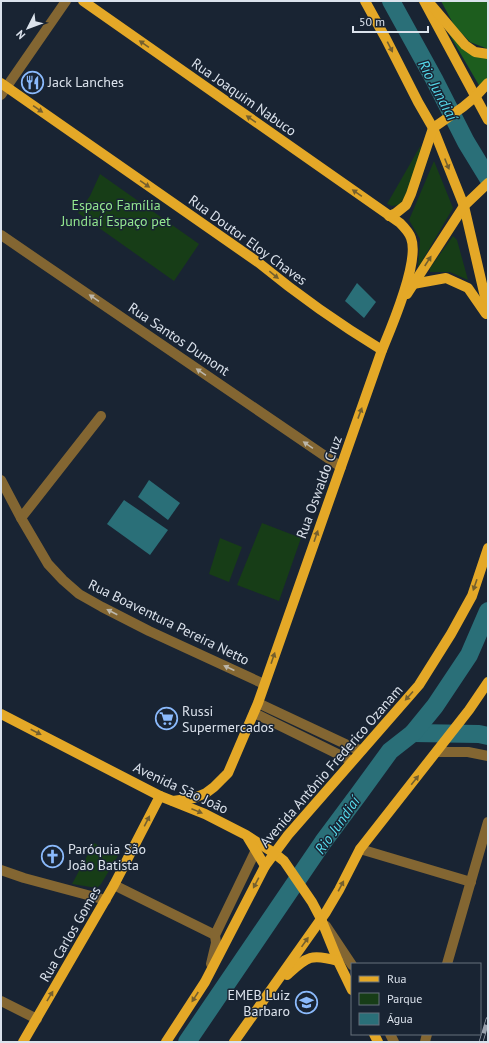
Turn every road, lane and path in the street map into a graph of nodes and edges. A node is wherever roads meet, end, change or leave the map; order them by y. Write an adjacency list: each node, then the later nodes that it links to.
1 (66, 1): 8 (street)
2 (83, 1): 14 (main road, Rua Joaquim Nabuco, one-way to 2)
3 (365, 1): 11 (main road, one-way to 11)
4 (424, 1): 9 (main road)
5 (428, 1): 6 (main road)
6 (488, 54)
7 (488, 83): 9 (main road)
8 (3, 88): 20 (main road, Rua Doutor Eloy Chaves, one-way to 20)
9 (475, 97): 10 (main road); 11 (main road)
10 (488, 120)
11 (435, 126): 13 (main road, one-way to 13); 14 (main road)
12 (488, 183): 13 (main road)
13 (464, 206): 16 (main road, one-way to 13); 18 (main road)
14 (389, 216): 17 (main road, Rua Oswaldo Cruz)
15 (1, 235): 22 (street, Rua Santos Dumont, one-way to 15)
16 (413, 284): 17 (main road); 19 (main road)
17 (400, 307): 20 (main road, Rua Oswaldo Cruz)
18 (488, 310)
19 (488, 317)
20 (382, 350): 22 (main road, Rua Oswaldo Cruz, one-way to 20)
21 (101, 416): 24 (street)
22 (341, 467): 27 (main road, Rua Oswaldo Cruz, one-way to 22)
23 (1, 480): 24 (street, Rua Boaventura Pereira Netto)
24 (21, 518): 27 (street, Rua Boaventura Pereira Netto, one-way to 24)
25 (488, 548): 31 (main road, Avenida Antônio Frederico Ozanam, one-way to 31)
26 (488, 682): 32 (main road)
27 (264, 684): 28 (main road, Rua Oswaldo Cruz)
28 (258, 703): 29 (main road, Rua Oswaldo Cruz); 31 (street)
29 (254, 713): 34 (street); 36 (main road, Rua Oswaldo Cruz)
30 (1, 714): 35 (main road, Avenida São João, one-way to 35)
31 (362, 750): 34 (main road, Avenida Antônio Frederico Ozanam)
32 (437, 752): 33 (street); 39 (main road, one-way to 32)
33 (488, 756)
34 (352, 761): 41 (main road, Avenida Antônio Frederico Ozanam)
35 (160, 796): 36 (main road, Avenida São João); 45 (main road, Rua Carlos Gomes, one-way to 35)
36 (173, 801): 38 (main road, Avenida São João, one-way to 38)
37 (488, 822): 44 (street)
38 (246, 835): 40 (main road); 41 (main road, Avenida São João)
39 (360, 849): 44 (street); 47 (main road, one-way to 39)
40 (256, 850): 42 (main road); 48 (street)
41 (274, 853): 42 (main road, Avenida Antônio Frederico Ozanam); 47 (main road, Avenida São João)
42 (266, 866): 52 (main road, Avenida Antônio Frederico Ozanam, one-way to 52)
43 (1, 870): 46 (street)
44 (471, 882): 51 (street)
45 (114, 885): 46 (main road, Rua Carlos Gomes); 48 (street)
46 (106, 900): 56 (main road, Rua Carlos Gomes, one-way to 46)
47 (321, 919): 49 (main road, Avenida São João); 50 (street, Avenida São João); 54 (main road, one-way to 47)
48 (215, 935): 52 (street)
49 (338, 961): 53 (main road, Avenida São João); 54 (main road)
50 (351, 963)
51 (447, 963)
52 (205, 982): 58 (main road, Avenida Antônio Frederico Ozanam, one-way to 58)
53 (351, 988)
54 (271, 991): 59 (main road)
55 (1, 1001): 56 (street)
56 (37, 1019): 57 (main road, Rua Carlos Gomes)
57 (23, 1042)
58 (166, 1042)
59 (234, 1042)

